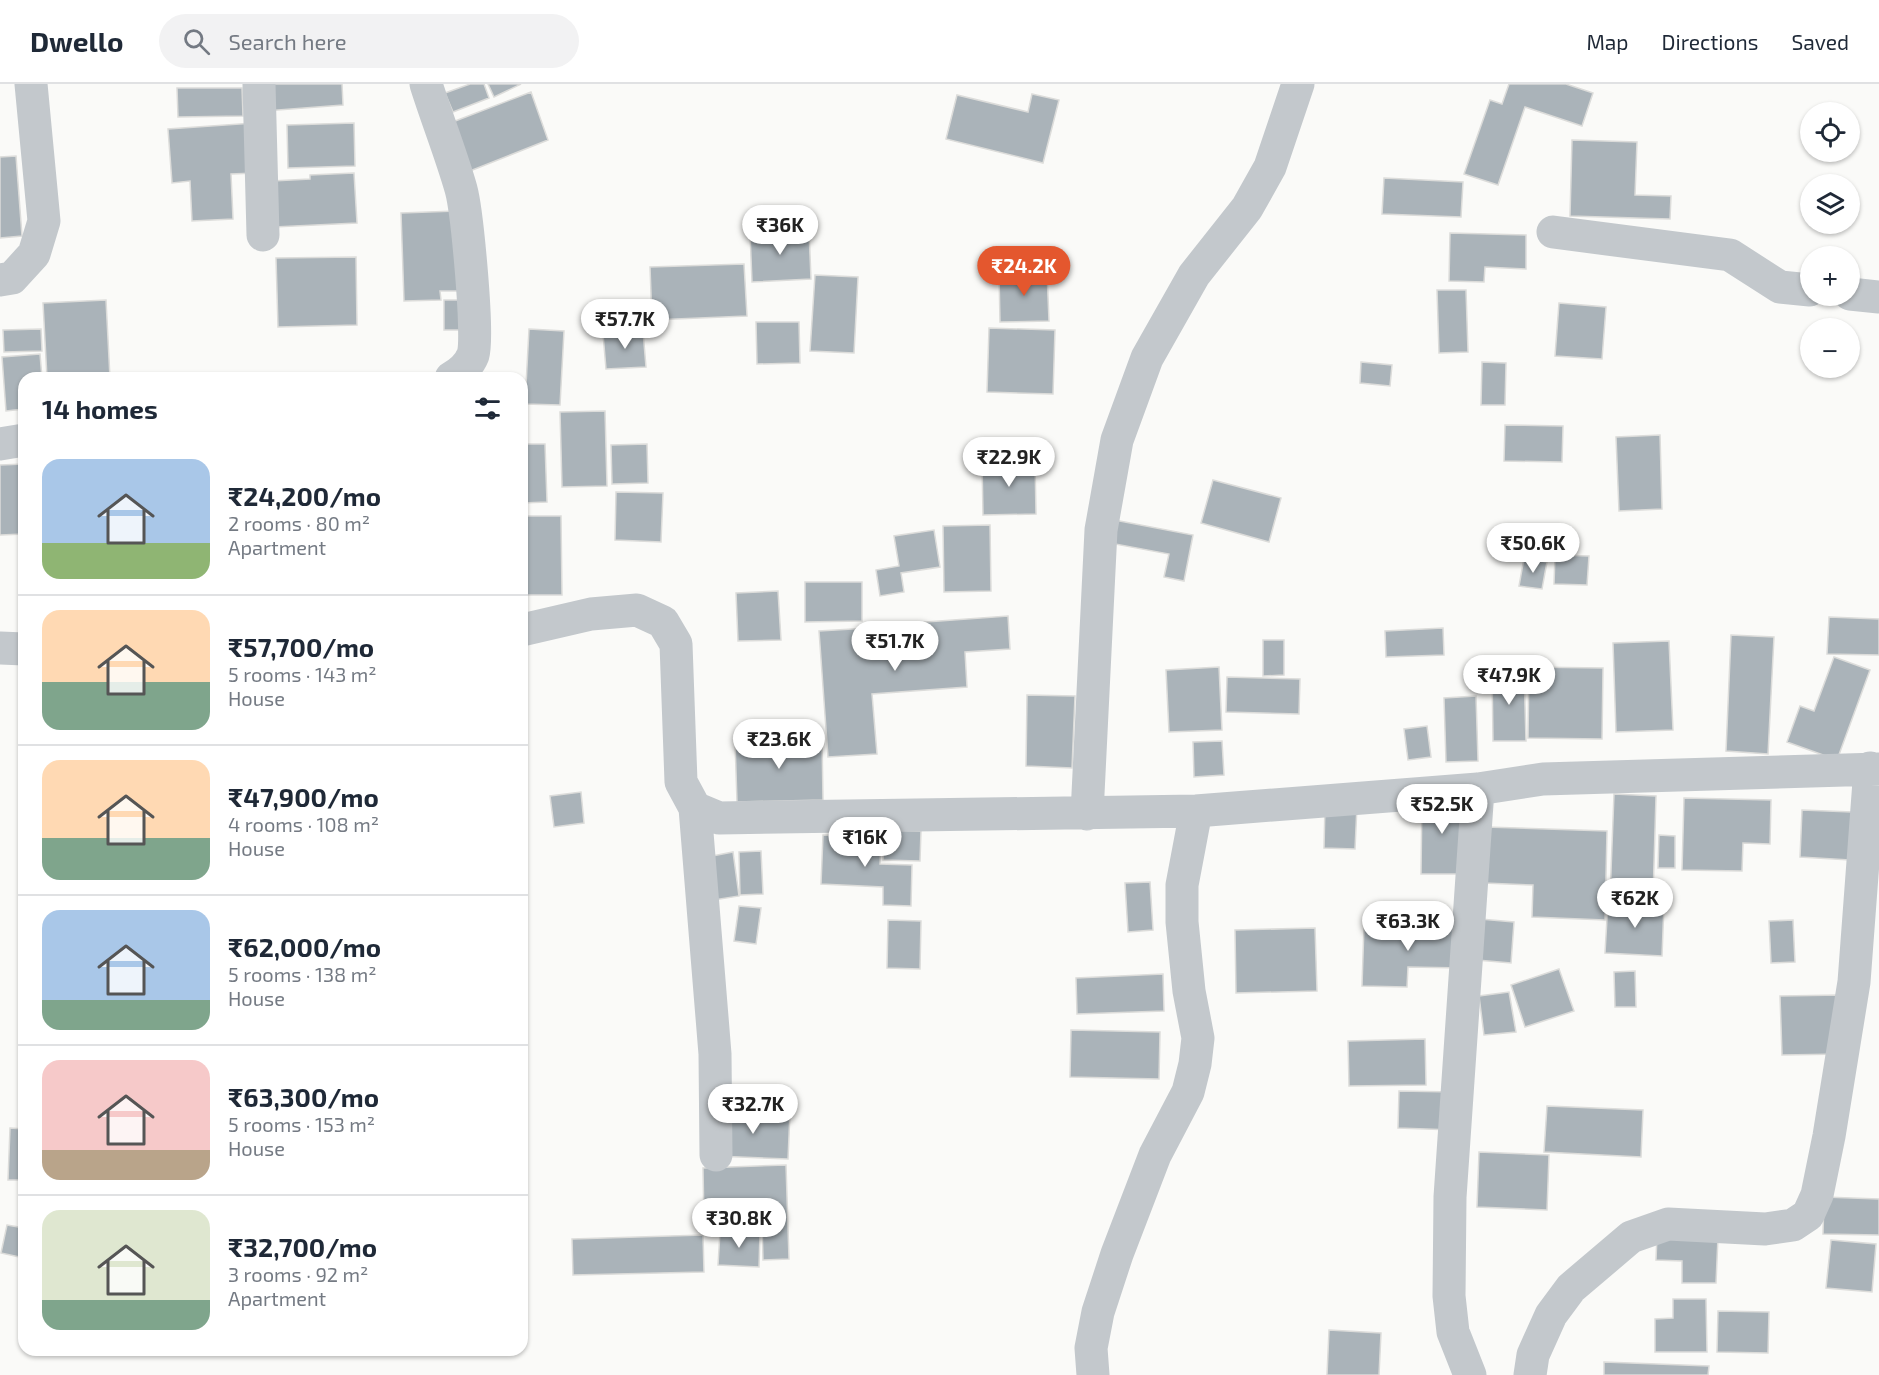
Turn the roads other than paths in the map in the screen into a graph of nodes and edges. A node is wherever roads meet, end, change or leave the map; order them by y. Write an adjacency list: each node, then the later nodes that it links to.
1 (31, 84): 7 (street)
2 (259, 84): 6 (street)
3 (426, 84): 11 (street)
4 (1298, 84): 21 (street)
5 (1553, 232): 8 (street)
6 (264, 235)
7 (0, 280)
8 (1800, 289)
9 (1860, 295): 10 (street)
10 (1879, 297)
11 (461, 372)
12 (18, 441): 13 (street)
13 (0, 444)
14 (528, 629): 19 (street)
15 (0, 648): 16 (street)
16 (18, 649)
17 (1875, 769): 18 (street); 25 (street)
18 (1478, 789): 20 (street); 24 (street)
19 (695, 808): 21 (street); 22 (street)
20 (1196, 811): 21 (street); 23 (street)
21 (1087, 814)
22 (716, 1155)
23 (1093, 1375)
24 (1470, 1375)
25 (1530, 1375)

